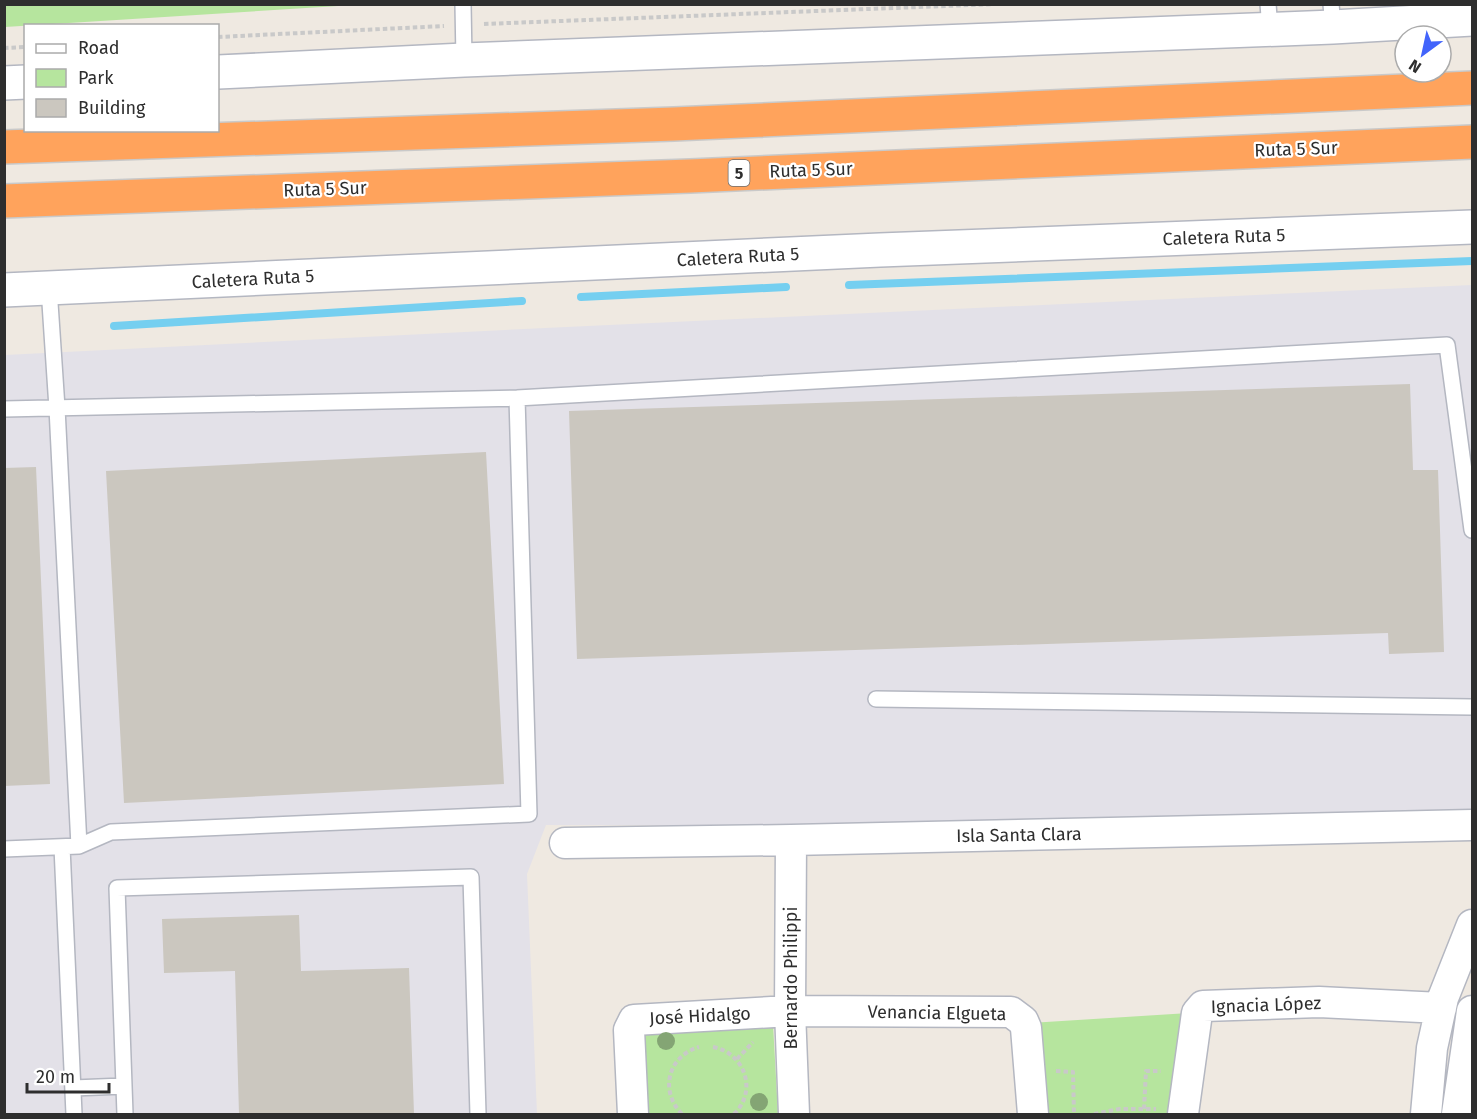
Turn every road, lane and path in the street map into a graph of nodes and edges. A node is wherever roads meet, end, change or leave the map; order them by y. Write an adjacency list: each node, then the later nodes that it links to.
1 (463, 4): 6 (lane)
2 (996, 4): 6 (path)
3 (1332, 16): 4 (street); 5 (street)
4 (1269, 17): 10 (street)
5 (1473, 19)
6 (463, 25): 7 (path); 10 (lane)
7 (219, 37)
8 (24, 47): 9 (path)
9 (4, 48)
10 (464, 60): 11 (street)
11 (219, 72)
12 (24, 81): 13 (street)
13 (4, 82)
14 (1473, 88): 16 (highway)
15 (1473, 142): 17 (highway, Ruta 5 Sur / 5)
16 (4, 147)
17 (4, 201)
18 (1473, 227): 19 (street, Caletera Ruta 5)
19 (49, 288): 20 (street, Caletera Ruta 5); 22 (lane)
20 (4, 290)
21 (517, 398): 22 (lane); 24 (lane); 30 (lane)
22 (57, 408): 23 (lane); 30 (lane)
23 (4, 409)
24 (1473, 530)
25 (876, 699): 26 (lane)
26 (1473, 707)
27 (1473, 825): 28 (street, Isla Santa Clara)
28 (791, 840): 29 (street, Isla Santa Clara); 35 (street, Bernardo Philippi)
29 (565, 843)
30 (79, 846): 31 (lane)
31 (62, 847): 32 (lane); 41 (lane)
32 (4, 849)
33 (1473, 925): 34 (street)
34 (1441, 1008): 42 (street, Ignacia López); 53 (street)
35 (789, 1011): 39 (street, Venancia Elgueta); 46 (street, José Hidalgo); 49 (street, Bernardo Philippi)
36 (1473, 1011): 54 (street)
37 (709, 1046): 48 (path)
38 (701, 1047): 47 (path)
39 (1029, 1071): 50 (street, Venancia Elgueta); 51 (path)
40 (124, 1086): 41 (lane); 44 (lane); 45 (lane)
41 (72, 1088): 43 (lane)
42 (1183, 1113): 52 (path)
43 (74, 1114)
44 (125, 1114)
45 (478, 1114)
46 (633, 1114)
47 (680, 1114)
48 (736, 1114)
49 (794, 1114)
50 (1033, 1114)
51 (1074, 1114)
52 (1094, 1114)
53 (1426, 1114)
54 (1457, 1114)

